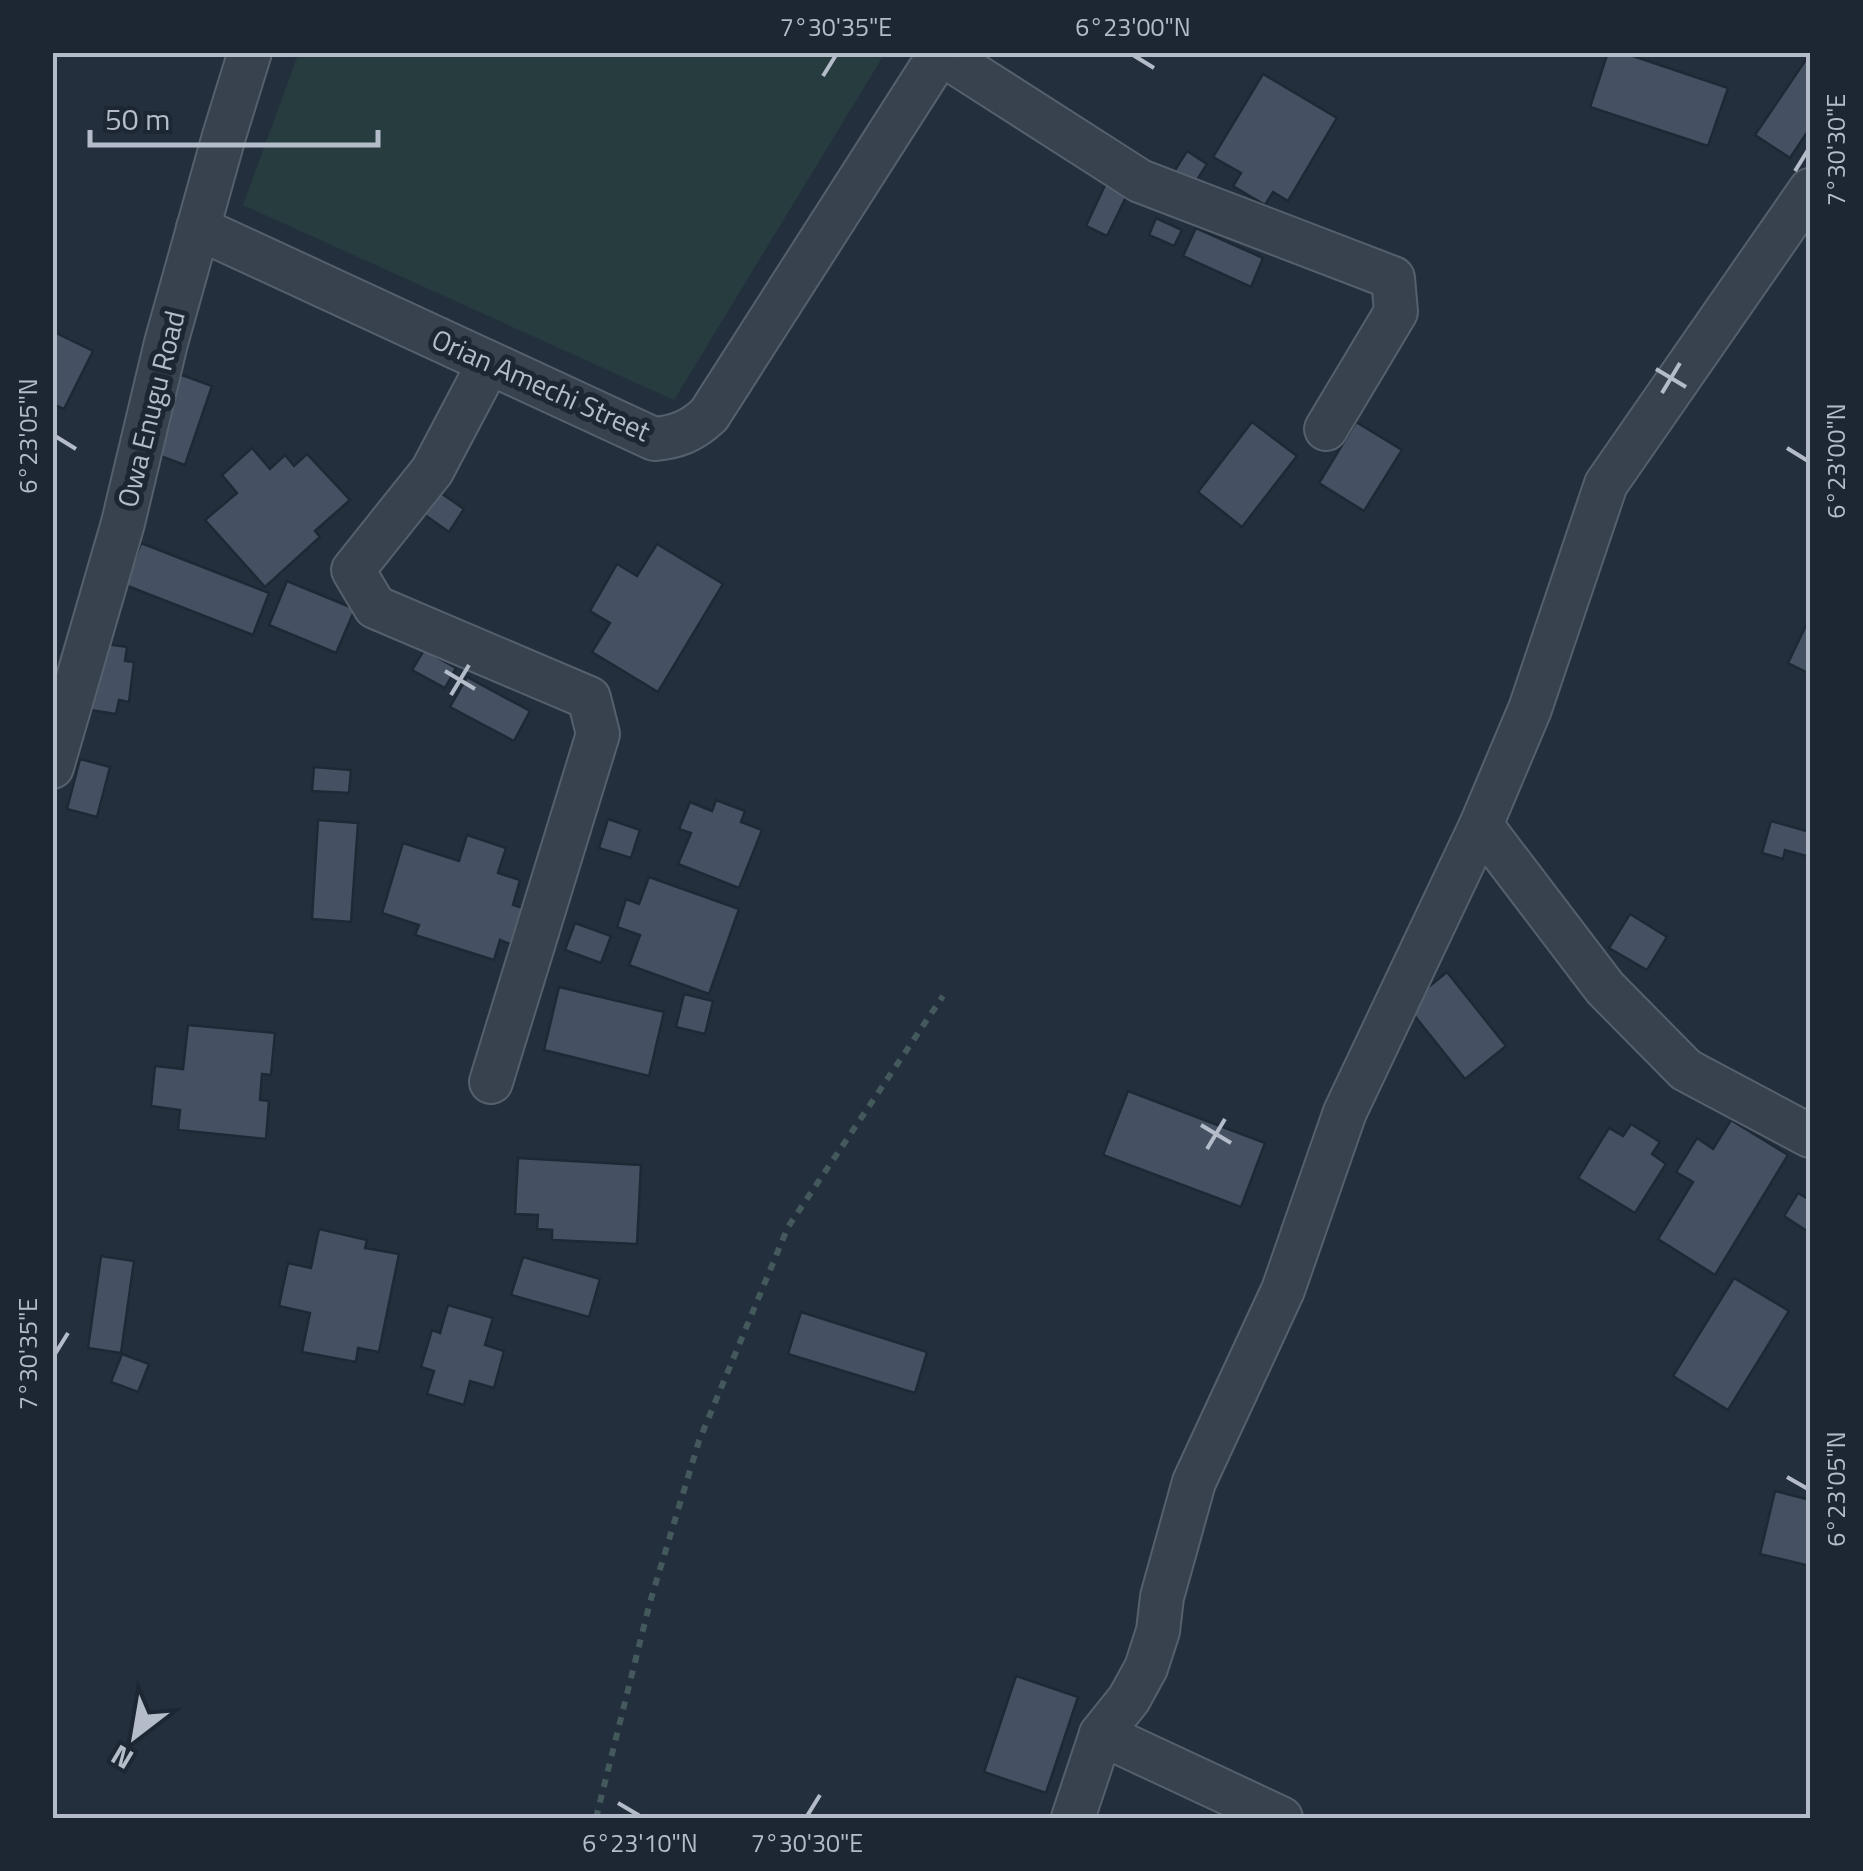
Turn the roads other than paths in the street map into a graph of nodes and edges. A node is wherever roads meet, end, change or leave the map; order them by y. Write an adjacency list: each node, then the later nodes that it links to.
1 (250, 52): 4 (street, Owa Enugu Road)
2 (940, 53): 5 (street, Orian Amechi Street); 6 (street)
3 (1810, 190): 8 (street)
4 (198, 228): 5 (street, Orian Amechi Street); 7 (street, Owa Enugu Road)
5 (489, 362): 9 (street)
6 (1326, 430)
7 (52, 766)
8 (1481, 825): 10 (street); 11 (street)
9 (491, 1082)
10 (1810, 1136)
11 (1101, 1734): 12 (street); 13 (street)
12 (1074, 1818)
13 (1281, 1818)

